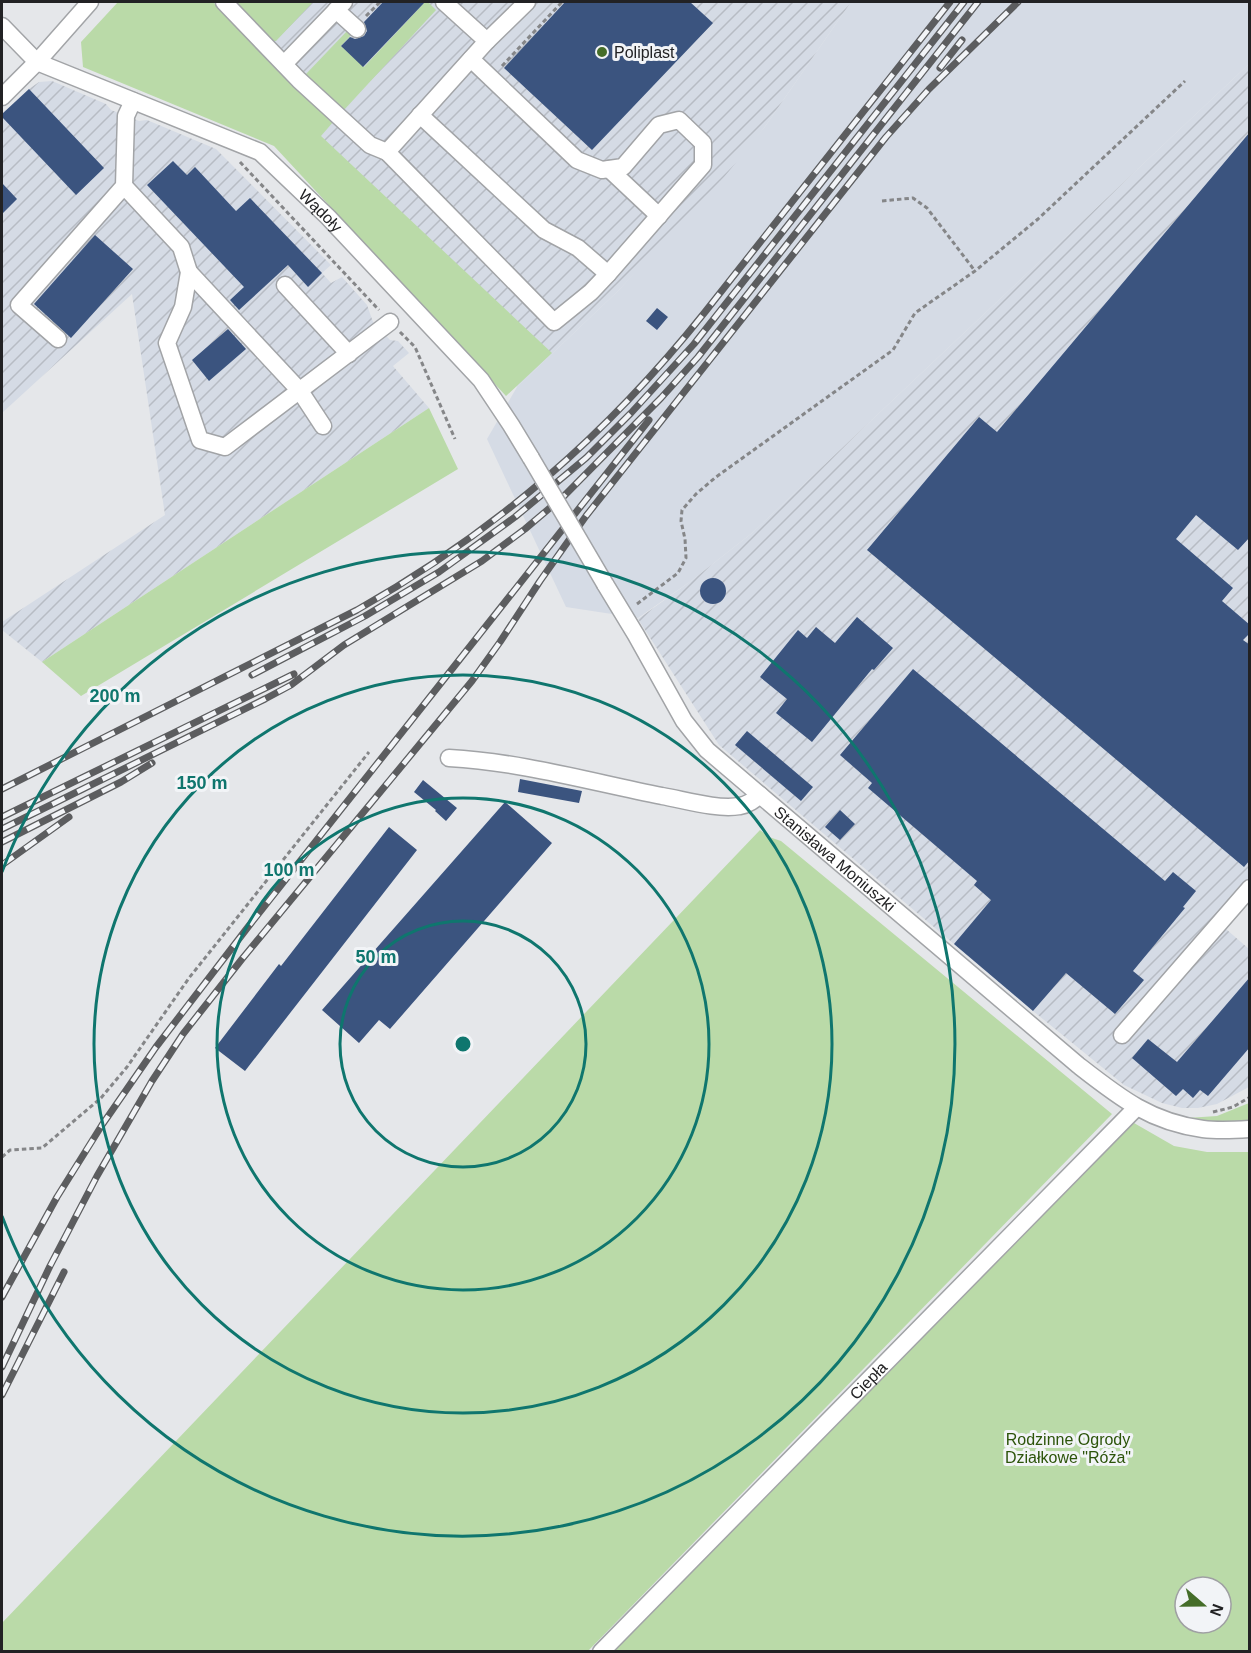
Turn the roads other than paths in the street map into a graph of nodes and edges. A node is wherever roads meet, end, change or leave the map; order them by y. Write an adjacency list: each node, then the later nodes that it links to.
1 (90, 2): 10 (street)
2 (224, 2): 11 (street)
3 (444, 2): 8 (street)
4 (526, 2): 8 (street)
5 (340, 6): 7 (street); 11 (street)
6 (2, 26): 10 (street, Wądoły)
7 (359, 26)
8 (487, 41): 9 (street)
9 (471, 59): 14 (street); 16 (street)
10 (37, 62): 12 (street); 13 (street, Wądoły)
11 (284, 64): 15 (street)
12 (2, 97)
13 (133, 101): 17 (street); 27 (street, Wądoły)
14 (420, 115): 15 (street); 20 (street)
15 (387, 152): 20 (street)
16 (609, 169): 18 (street); 18 (street)
17 (124, 186): 19 (street); 23 (street)
18 (658, 216): 20 (street)
19 (189, 272): 25 (street); 25 (street)
20 (608, 274)
21 (285, 285): 24 (street)
22 (390, 322): 24 (street)
23 (58, 339)
24 (349, 354): 25 (street)
25 (300, 391): 26 (street)
26 (323, 426)
27 (531, 458): 29 (street, Stanisława Moniuszki, bridge)
28 (449, 758): 29 (street)
29 (760, 795): 32 (street, Stanisława Moniuszki)
30 (1250, 888): 31 (street)
31 (1122, 1035)
32 (1136, 1108): 33 (street, Stanisława Moniuszki); 34 (street, Ciepła)
33 (1250, 1130)
34 (601, 1652)

